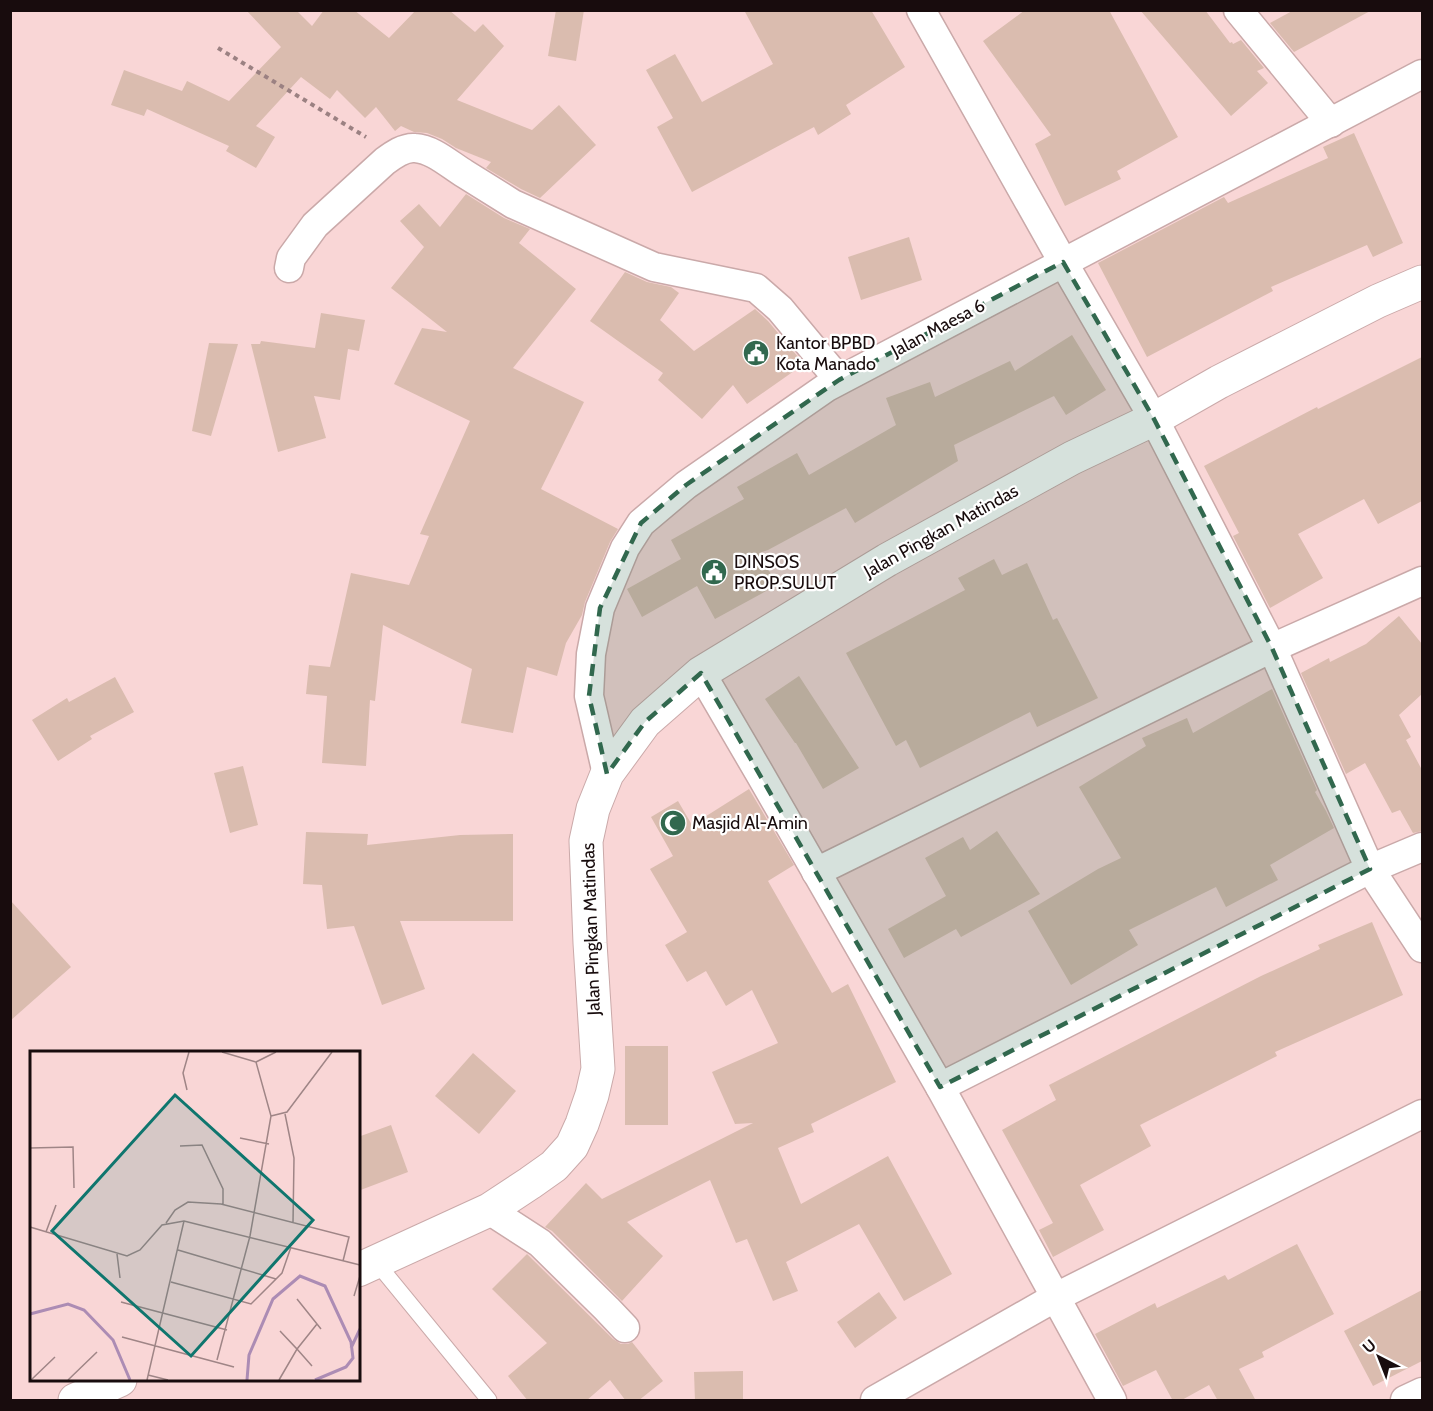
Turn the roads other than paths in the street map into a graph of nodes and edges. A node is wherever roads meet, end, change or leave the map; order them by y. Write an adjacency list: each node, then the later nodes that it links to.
1 (921, 10): 5 (street)
2 (1238, 10): 4 (street)
3 (1422, 74): 4 (street, Jalan Maesa 6)
4 (1331, 123): 5 (street, Jalan Maesa 6)
5 (1062, 262): 8 (street, Jalan Maesa 6); 9 (street)
6 (289, 268): 8 (street)
7 (1422, 282): 9 (street, Jalan Pingkan Matindas)
8 (839, 380): 13 (street, Jalan Maesa 6)
9 (1154, 419): 11 (street); 12 (street, Jalan Pingkan Matindas)
10 (1422, 581): 11 (street)
11 (1272, 648): 15 (street); 16 (street)
12 (701, 673): 13 (street, Jalan Pingkan Matindas); 16 (street)
13 (607, 774): 20 (street, Jalan Pingkan Matindas)
14 (1422, 847): 15 (street)
15 (1370, 869): 17 (street); 18 (street)
16 (816, 872): 18 (street)
17 (1422, 948)
18 (940, 1087): 22 (street)
19 (1422, 1114): 22 (street)
20 (489, 1210): 21 (street, Jalan Pingkan Matindas); 23 (street)
21 (367, 1266): 27 (lane)
22 (1056, 1297): 28 (street); 29 (street)
23 (625, 1328)
24 (118, 1381): 26 (street)
25 (1422, 1392): 30 (street)
26 (75, 1401)
27 (489, 1401)
28 (874, 1401)
29 (1113, 1401)
30 (1405, 1401)

